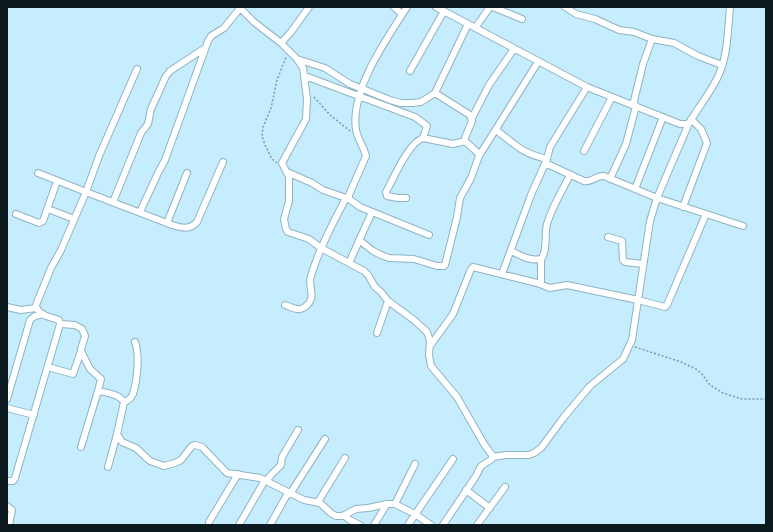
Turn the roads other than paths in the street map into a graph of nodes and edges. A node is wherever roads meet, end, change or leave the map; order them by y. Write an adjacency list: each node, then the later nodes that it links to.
1 (309, 7): 15 (street)
2 (394, 7): 10 (street)
3 (407, 7): 10 (street)
4 (436, 7): 9 (street)
5 (491, 7): 11 (street); 13 (street)
6 (565, 7): 14 (street)
7 (730, 7): 20 (street)
8 (240, 8): 15 (street); 16 (street)
9 (444, 12): 12 (street); 22 (street)
10 (402, 14): 25 (street)
11 (522, 19)
12 (468, 24): 13 (street); 26 (street)
13 (475, 28): 17 (street)
14 (652, 40): 20 (street); 29 (street)
15 (281, 43): 18 (street)
16 (205, 48): 51 (street); 54 (street)
17 (514, 49): 19 (street); 31 (street)
18 (297, 60): 23 (street); 25 (street)
19 (538, 62): 24 (street); 33 (street)
20 (722, 65): 32 (street)
21 (138, 69): 47 (street)
22 (410, 70)
23 (305, 76): 27 (street); 40 (street)
24 (587, 87): 28 (street); 38 (street)
25 (362, 89): 26 (street); 27 (street)
26 (435, 93): 31 (street)
27 (359, 97): 34 (street); 48 (street)
28 (612, 97): 29 (street); 36 (street)
29 (634, 105): 30 (street); 44 (street)
30 (663, 117): 32 (street); 46 (street)
31 (472, 118): 35 (street)
32 (690, 121): 50 (street); 52 (street)
33 (496, 130): 37 (street); 38 (street)
34 (423, 138): 35 (street); 49 (street)
35 (465, 141): 37 (street)
36 (584, 151)
37 (479, 156): 63 (street)
38 (546, 161): 43 (street); 65 (street)
39 (223, 162): 59 (street)
40 (287, 172): 48 (street); 64 (street)
41 (38, 173): 45 (street)
42 (187, 173): 59 (street)
43 (570, 175): 44 (street); 66 (street)
44 (610, 179): 46 (street)
45 (57, 181): 47 (street); 53 (street)
46 (635, 189): 50 (street)
47 (86, 192): 51 (street); 58 (street)
48 (347, 198): 55 (street); 64 (street)
49 (406, 198)
50 (657, 198): 52 (street); 68 (street)
51 (112, 202): 54 (street)
52 (683, 206): 57 (street)
53 (48, 209): 56 (street); 58 (street)
54 (140, 212): 59 (street)
55 (372, 212): 61 (street); 63 (street)
56 (16, 214)
57 (706, 214): 60 (street); 71 (street)
58 (74, 218): 74 (street)
59 (167, 223)
60 (743, 226)
61 (429, 235)
62 (608, 237): 68 (street)
63 (359, 240): 67 (street)
64 (321, 248): 67 (street); 73 (street)
65 (510, 251): 66 (street); 69 (street)
66 (541, 260): 70 (street)
67 (349, 263): 72 (street)
68 (643, 264): 71 (street)
69 (502, 274): 70 (street); 80 (street)
70 (541, 284): 71 (street)
71 (638, 300): 92 (street)
72 (388, 301): 78 (street); 80 (street)
73 (284, 305)
74 (36, 308): 75 (street); 76 (street)
75 (7, 309)
76 (43, 314): 77 (street); 84 (street)
77 (60, 324): 81 (street); 82 (street)
78 (377, 333)
79 (135, 342): 85 (street)
80 (430, 346): 92 (street)
81 (81, 351): 82 (street); 83 (street)
82 (48, 367): 87 (street)
83 (98, 391): 85 (street); 91 (street)
84 (7, 399)
85 (124, 402): 89 (street)
86 (7, 408): 87 (street)
87 (34, 415): 98 (street)
88 (298, 430): 99 (street)
89 (116, 434): 96 (street); 97 (street)
90 (325, 439): 102 (street)
91 (81, 447)
92 (493, 457): 101 (street)
93 (345, 458): 103 (street)
94 (453, 459): 108 (street)
95 (415, 464): 105 (street)
96 (108, 467)
97 (238, 474): 99 (street); 110 (street)
98 (7, 480)
99 (266, 481): 102 (street); 112 (street)
100 (505, 487): 107 (street)
101 (466, 490): 107 (street); 118 (street)
102 (289, 494): 103 (street); 113 (street)
103 (318, 502): 109 (street)
104 (387, 504): 105 (street); 109 (street); 115 (street)
105 (395, 504): 108 (street)
106 (7, 506): 111 (street)
107 (490, 508): 119 (street)
108 (415, 514): 116 (street); 117 (street)
109 (344, 515): 114 (street)
110 (209, 522)
111 (9, 525)
112 (239, 525)
113 (270, 525)
114 (360, 525)
115 (374, 525)
116 (408, 525)
117 (430, 525)
118 (443, 525)
119 (478, 525)

